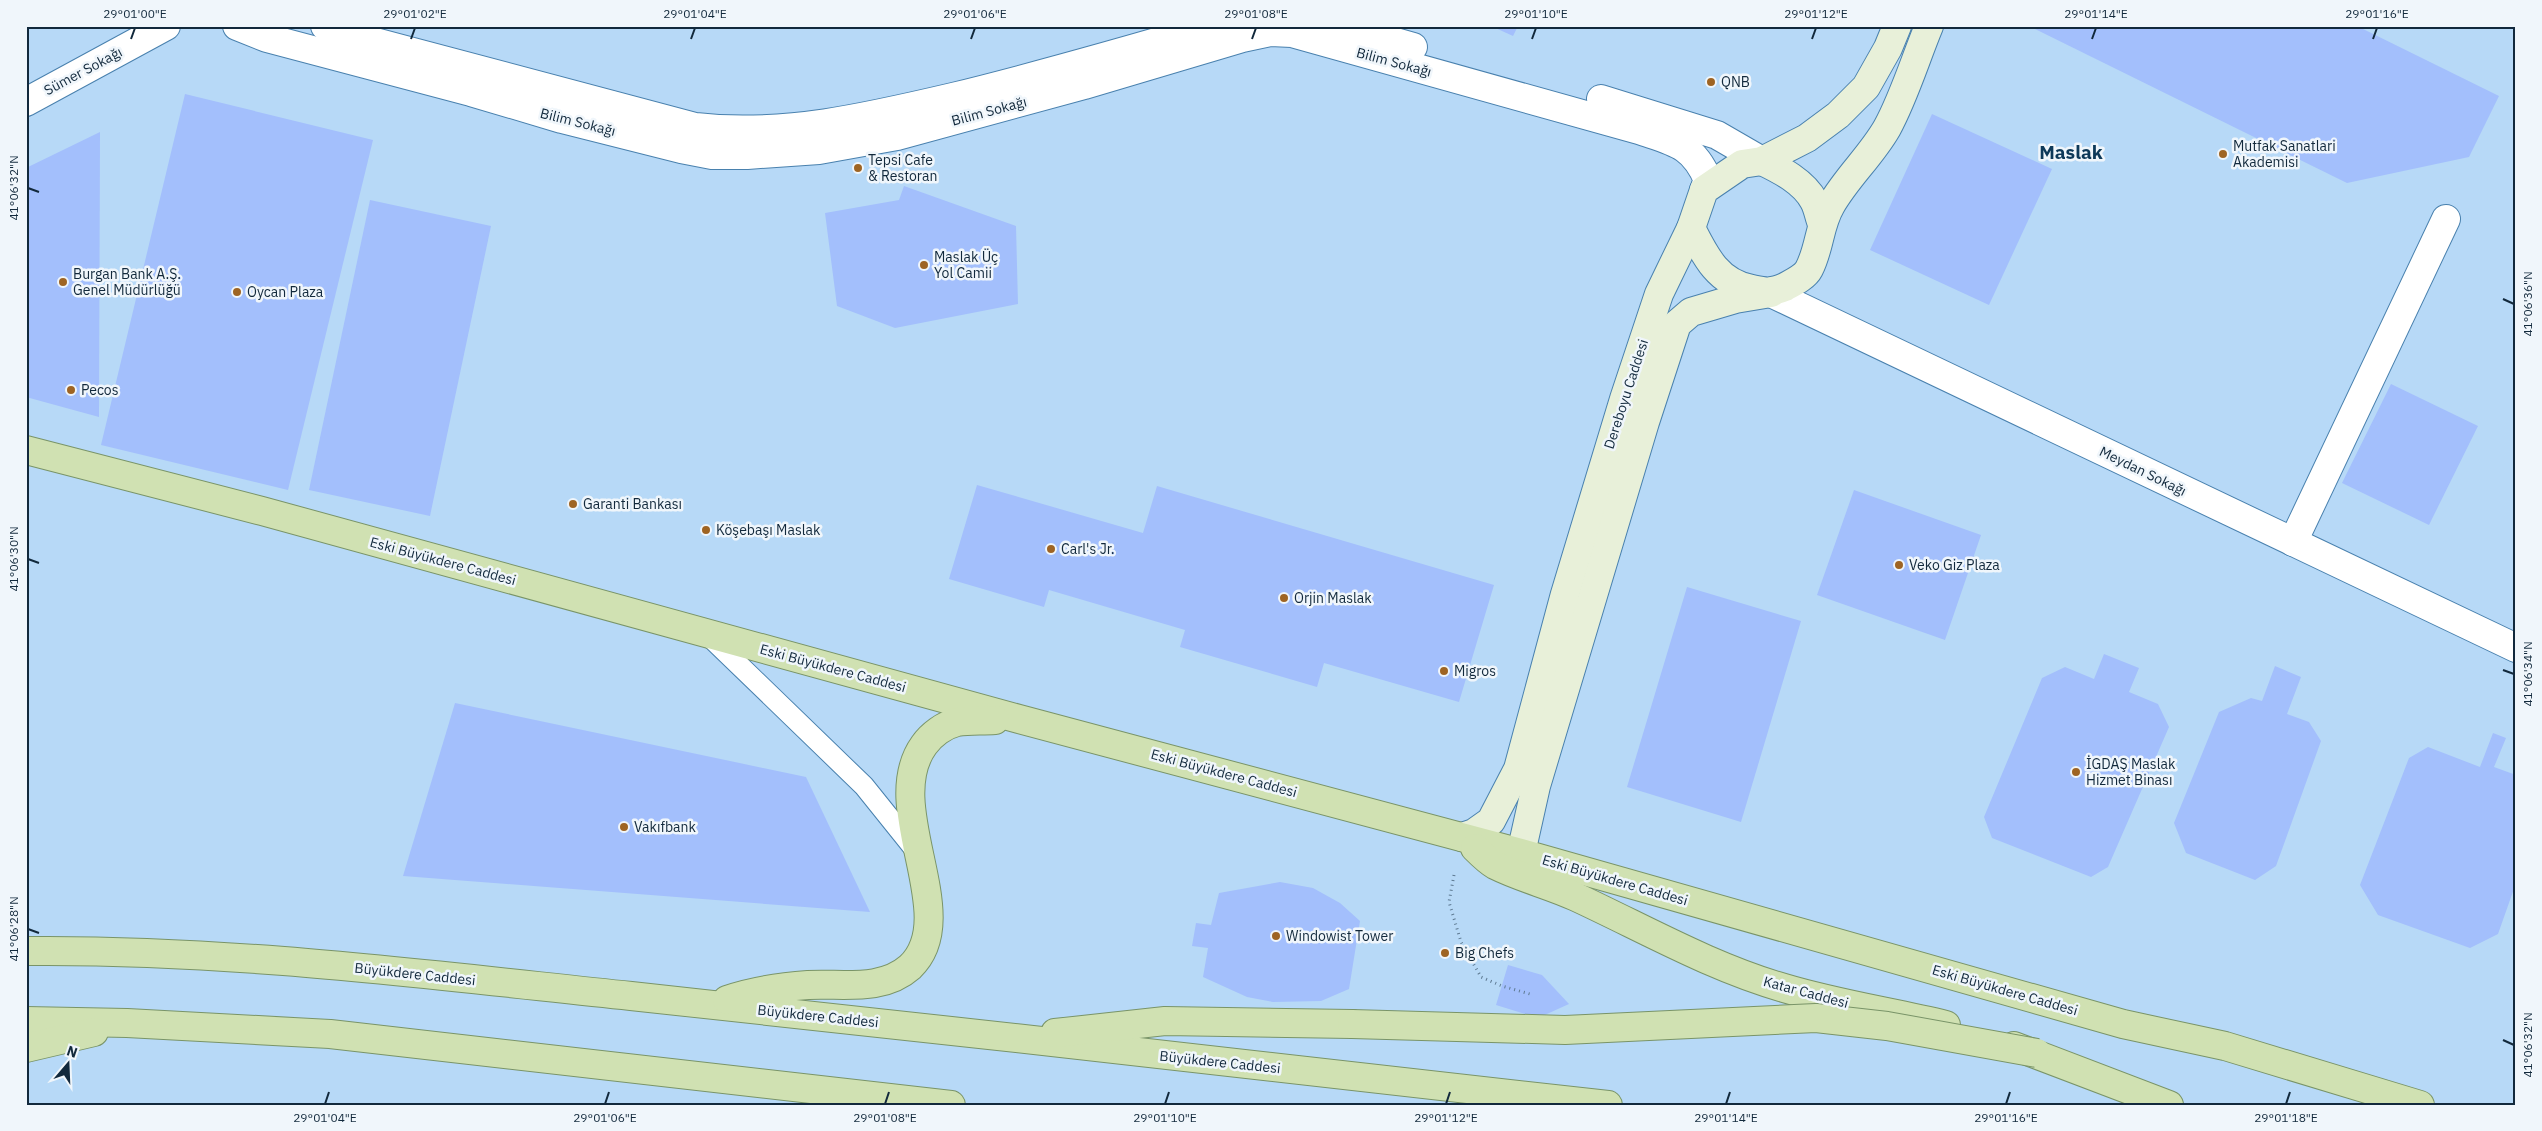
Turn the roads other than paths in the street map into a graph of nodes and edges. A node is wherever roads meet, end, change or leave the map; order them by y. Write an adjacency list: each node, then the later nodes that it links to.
1 (166, 26): 8 (street, Sümer Sokağı)
2 (237, 26): 10 (street, Bilim Sokağı)
3 (325, 26): 4 (street, Bilim Sokağı)
4 (1212, 26)
5 (1339, 26): 9 (street, Bilim Sokağı)
6 (1896, 26): 9 (street)
7 (1929, 26): 12 (street)
8 (26, 102)
9 (1762, 160): 10 (street); 12 (street)
10 (1704, 190): 13 (street, Dereboyu Caddesi)
11 (2446, 219): 16 (street)
12 (1822, 224): 14 (street)
13 (1691, 228): 14 (street); 20 (street, Dereboyu Caddesi)
14 (1771, 293): 16 (street, Meydan Sokağı); 21 (street, Dereboyu Caddesi)
15 (26, 450): 17 (main road, Eski Büyükdere Caddesi)
16 (2293, 542): 18 (street, Meydan Sokağı)
17 (707, 634): 19 (main road, Eski Büyükdere Caddesi); 22 (lane)
18 (2516, 648)
19 (1019, 719): 20 (main road, Eski Büyükdere Caddesi); 22 (main road)
20 (1462, 837): 21 (main road, Eski Büyükdere Caddesi); 29 (main road, Katar Caddesi, bridge)
21 (1521, 853): 33 (main road, Eski Büyükdere Caddesi)
22 (918, 854): 24 (main road)
23 (26, 951): 24 (main road, Büyükdere Caddesi)
24 (714, 1004): 27 (main road, Büyükdere Caddesi)
25 (26, 1021): 26 (main road)
26 (127, 1023): 28 (main road); 30 (main road)
27 (1014, 1039): 29 (main road, bridge); 31 (main road, Büyükdere Caddesi)
28 (26, 1048)
29 (2037, 1053): 32 (main road, Katar Caddesi)
30 (951, 1105)
31 (1608, 1105)
32 (2169, 1105)
33 (2420, 1105)

